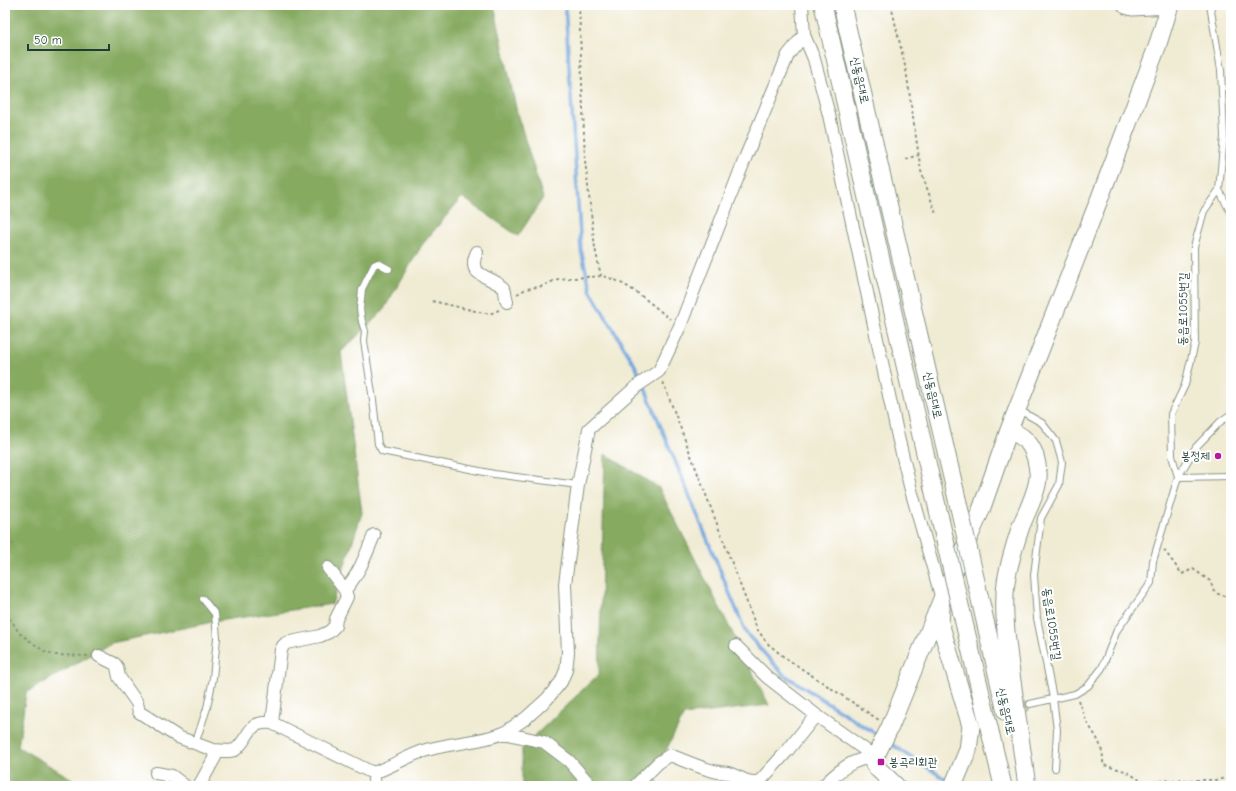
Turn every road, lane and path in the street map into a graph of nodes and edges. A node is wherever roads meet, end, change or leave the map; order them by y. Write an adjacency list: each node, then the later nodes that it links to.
1 (579, 5): 18 (path)
2 (802, 5): 10 (street)
3 (823, 5): 63 (main road, 신동읍대로, bridge)
4 (842, 5): 64 (main road, 신동읍대로, bridge)
5 (891, 5): 11 (path)
6 (1126, 5): 7 (main road)
7 (1167, 5)
8 (1170, 5): 23 (main road)
9 (1210, 5): 13 (lane)
10 (804, 35): 21 (street); 37 (street)
11 (918, 155): 12 (path); 15 (path)
12 (904, 159)
13 (1219, 190): 14 (lane); 27 (lane, 동읍로1055번길)
14 (1231, 213)
15 (936, 214)
16 (477, 252): 20 (street)
17 (389, 269): 28 (lane)
18 (601, 276): 19 (path); 21 (path)
19 (580, 278)
20 (507, 302)
21 (680, 326): 22 (street)
22 (656, 372): 28 (street); 46 (path)
23 (1018, 410): 25 (main road); 42 (lane, 동읍로1055번길)
24 (1231, 414): 27 (lane)
25 (1010, 430): 37 (main road); 65 (main road)
26 (1231, 476): 27 (lane)
27 (1178, 477): 30 (lane)
28 (578, 485): 47 (street)
29 (374, 535): 34 (street)
30 (1159, 542): 35 (path); 41 (lane)
31 (5, 544): 32 (path)
32 (16, 544)
33 (328, 568): 34 (street)
34 (345, 590): 45 (street)
35 (1231, 598)
36 (203, 599): 48 (lane)
37 (942, 599): 46 (main road); 55 (main road)
38 (5, 614): 40 (path)
39 (736, 646): 44 (street)
40 (99, 656): 48 (street)
41 (1075, 694): 42 (lane); 54 (path)
42 (1053, 698): 43 (lane); 51 (lane, 동읍로1055번길)
43 (1030, 704)
44 (816, 715): 50 (street); 60 (street)
45 (272, 723): 49 (street); 53 (street)
46 (889, 730): 50 (main road)
47 (504, 733): 53 (street); 59 (street)
48 (195, 744): 49 (street)
49 (214, 750): 57 (street)
50 (876, 754): 61 (street); 62 (main road)
51 (1055, 768)
52 (156, 773): 56 (street)
53 (373, 773): 58 (street)
54 (1231, 777)
55 (956, 780)
56 (185, 786)
57 (199, 786)
58 (374, 786)
59 (591, 786)
60 (635, 786)
61 (824, 786)
62 (896, 786)
63 (1003, 786)
64 (1023, 786)
65 (1027, 786)

